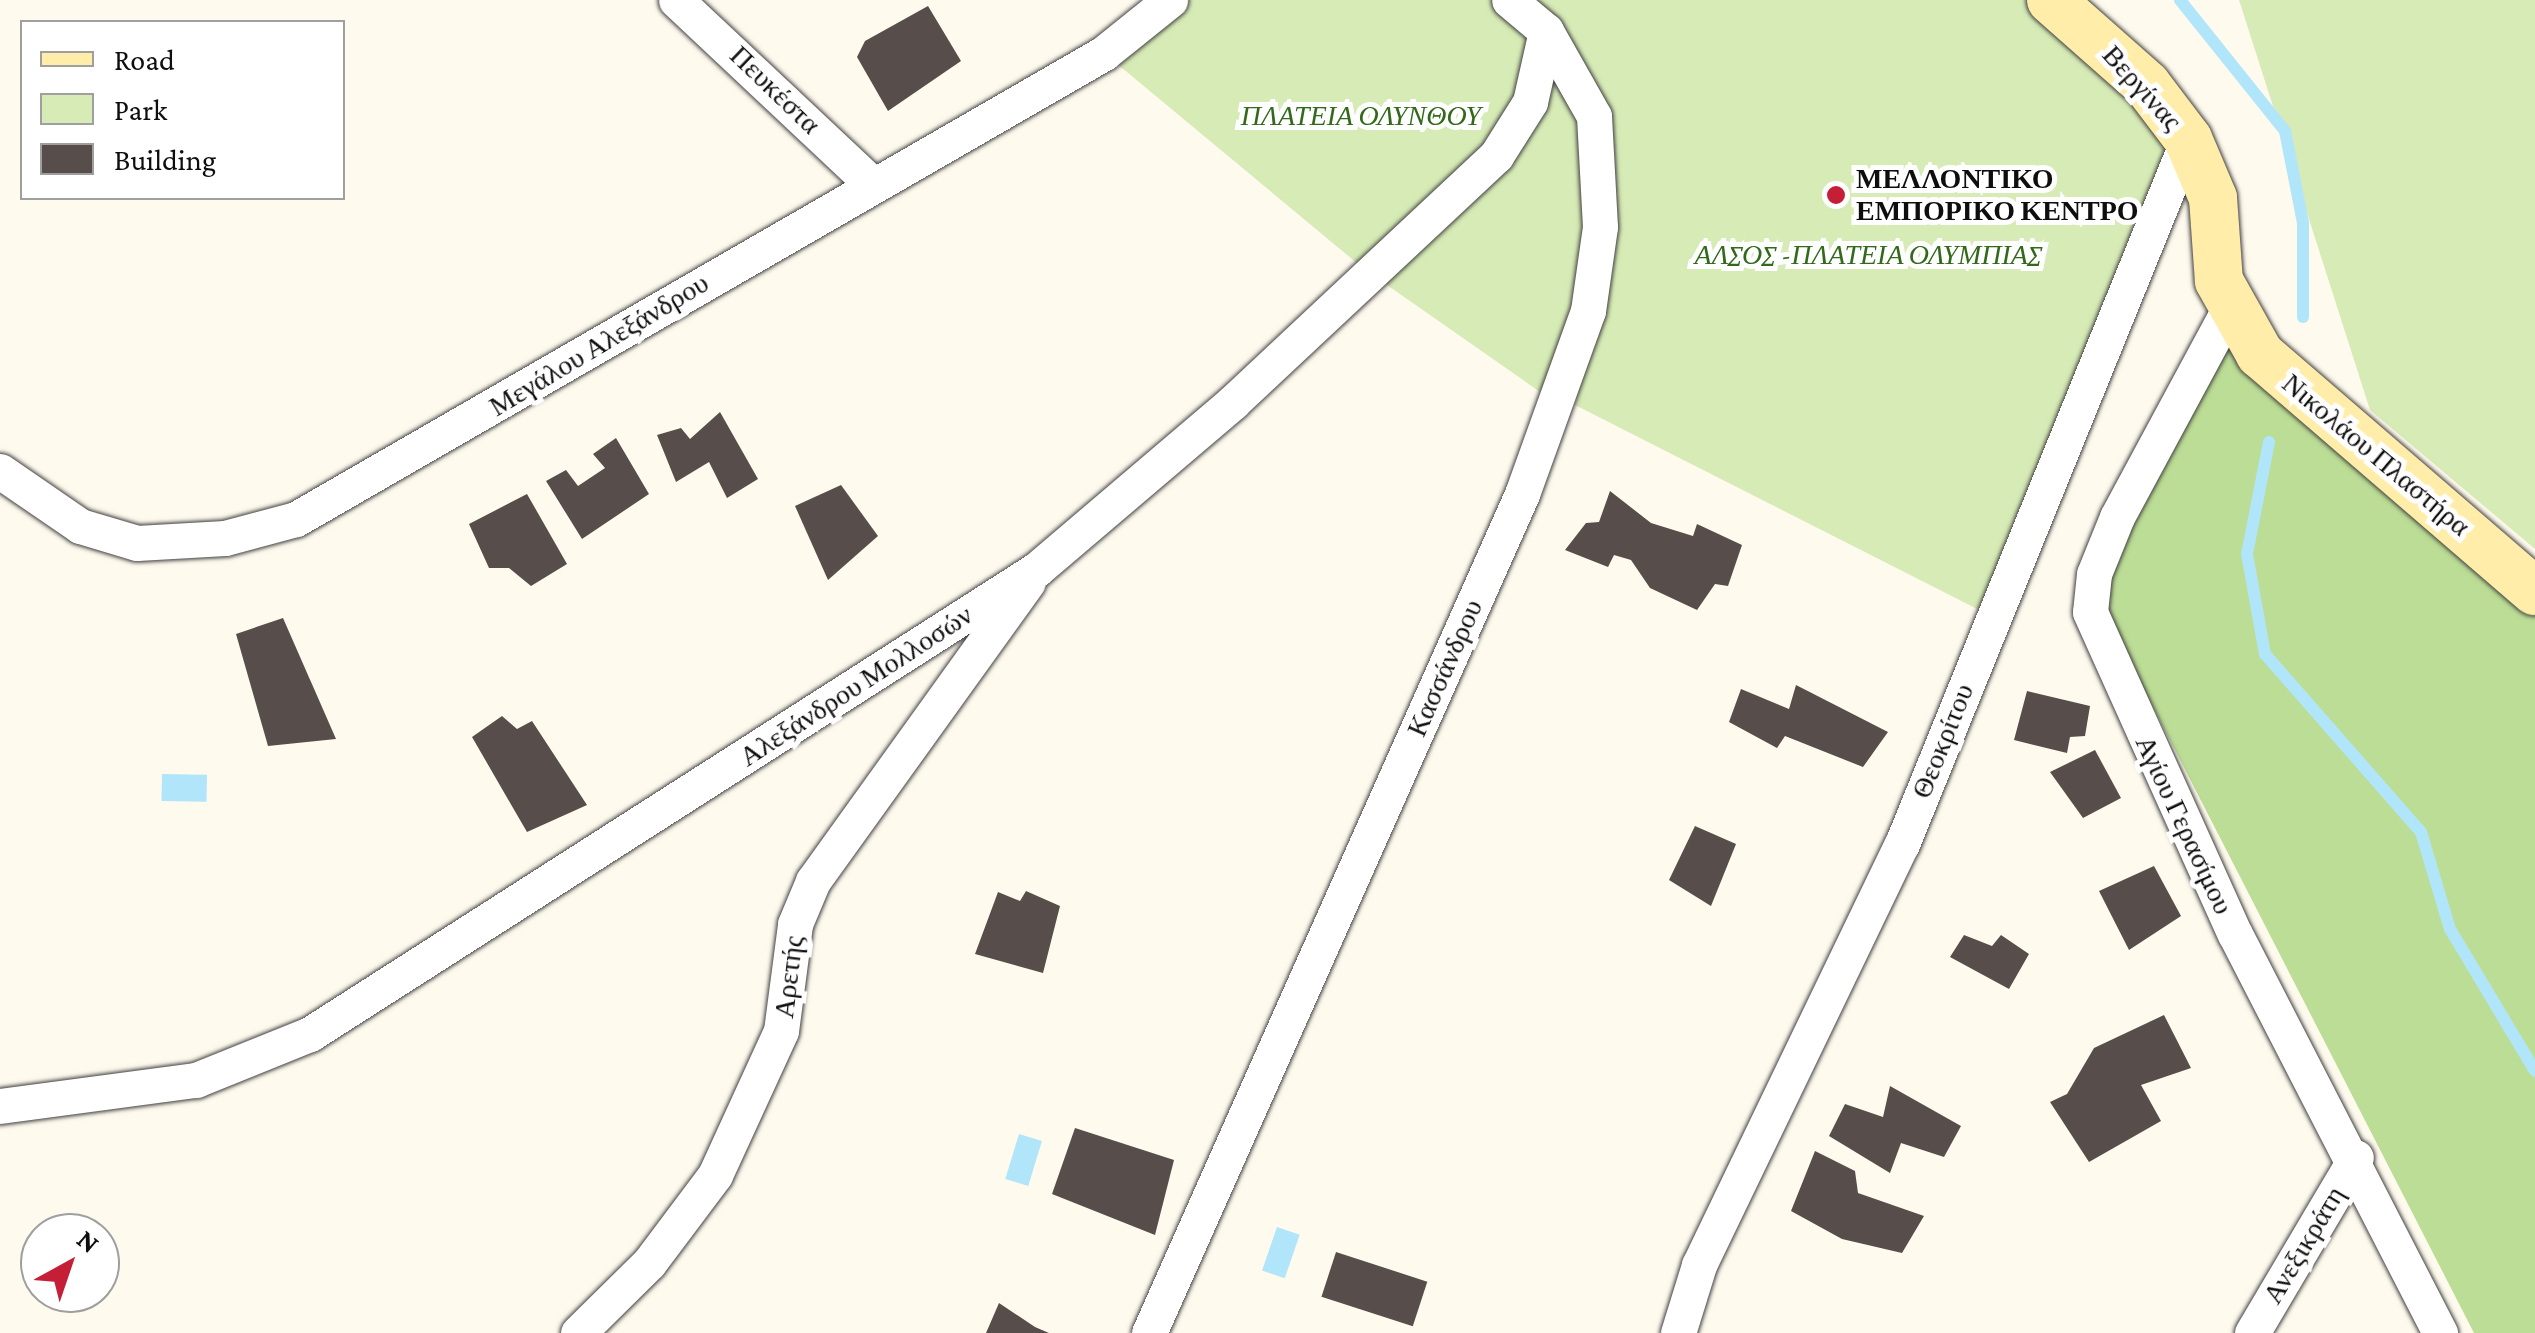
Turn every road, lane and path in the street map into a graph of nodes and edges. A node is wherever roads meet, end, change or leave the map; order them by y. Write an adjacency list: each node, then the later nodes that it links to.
1 (676, 0): 7 (street, Πευκέστα)
2 (1170, 0): 7 (street, Μεγάλου Αλεξάνδρου)
3 (1509, 0): 5 (street, Κασσάνδρου)
4 (2052, 0): 6 (street, Βεργίνας)
5 (1546, 31): 10 (street, Αλεξάνδρου Μολλοσών); 15 (street, Κασσάνδρου)
6 (2188, 139): 8 (street, Βεργίνας); 16 (street, Θεοκρίτου)
7 (872, 184): 9 (street, Μεγάλου Αλεξάνδρου)
8 (2230, 309): 11 (street, Νικολάου Πλαστήρα); 13 (street, Αγίου Γερασίμου)
9 (0, 471)
10 (1036, 569): 12 (street, Αλεξάνδρου Μολλοσών); 14 (street, Αρετής)
11 (2535, 591)
12 (0, 1106)
13 (2356, 1156): 17 (street, Ανεξικράτη); 18 (street, Αγίου Γερασίμου)
14 (578, 1333)
15 (1150, 1333)
16 (1678, 1333)
17 (2252, 1333)
18 (2440, 1333)

